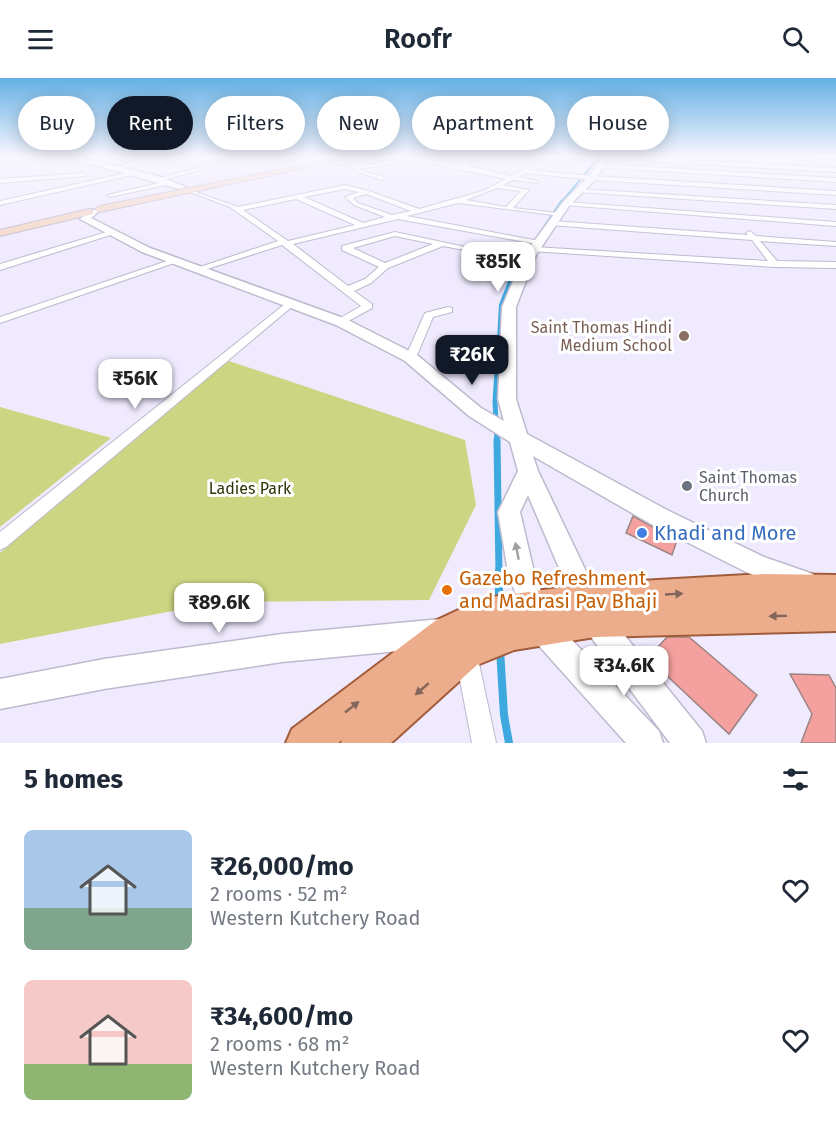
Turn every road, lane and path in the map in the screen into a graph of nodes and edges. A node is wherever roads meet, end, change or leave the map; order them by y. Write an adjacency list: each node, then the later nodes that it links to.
1 (72, 187): 20 (street)
2 (117, 187): 16 (street)
3 (149, 187): 16 (street)
4 (209, 187): 12 (main road)
5 (335, 187): 17 (street)
6 (345, 187): 14 (street)
7 (494, 187): 19 (street)
8 (504, 187): 23 (street)
9 (582, 187): 13 (street)
10 (713, 187): 18 (street)
11 (743, 187): 15 (street)
12 (192, 191): 22 (street); 24 (main road)
13 (579, 191): 18 (street); 26 (street)
14 (367, 192): 25 (street); 27 (street)
15 (836, 193)
16 (110, 195): 24 (street)
17 (295, 195): 22 (street); 30 (street)
18 (723, 200): 21 (street); 28 (street)
19 (457, 201): 23 (street); 25 (street)
20 (0, 203)
21 (836, 207)
22 (237, 209): 34 (street)
23 (508, 209): 26 (street)
24 (95, 211): 31 (main road); 32 (street)
25 (418, 211): 27 (street)
26 (559, 214): 28 (street); 33 (street); 36 (street)
27 (393, 217): 30 (street); 36 (street)
28 (737, 218): 29 (street); 33 (street)
29 (836, 224)
30 (362, 225): 34 (street)
31 (0, 232)
32 (113, 233): 38 (street); 43 (street)
33 (753, 237): 37 (street); 40 (street)
34 (284, 243): 44 (street); 45 (street)
35 (442, 243): 39 (street); 42 (street); 42 (street)
36 (534, 244): 40 (street); 51 (street)
37 (836, 244)
38 (176, 261): 44 (street); 48 (street)
39 (471, 262)
40 (775, 264): 41 (street)
41 (836, 265)
42 (385, 266): 45 (street)
43 (0, 267)
44 (198, 269): 46 (street)
45 (347, 290): 49 (street)
46 (290, 303): 49 (street); 53 (street)
47 (448, 310): 50 (street)
48 (0, 320)
49 (341, 322): 50 (street)
50 (411, 358): 51 (street)
51 (518, 438): 52 (street); 54 (street)
52 (528, 471): 55 (street); 56 (street, one-way to 52)
53 (0, 542)
54 (832, 598): 55 (main road)
55 (591, 610): 56 (main road); 62 (street)
56 (498, 628): 57 (street); 58 (main road, one-way to 56); 59 (main road, one-way to 59); 60 (street); 61 (street)
57 (0, 694)
58 (306, 743)
59 (361, 743)
60 (484, 743)
61 (647, 743)
62 (690, 743)

